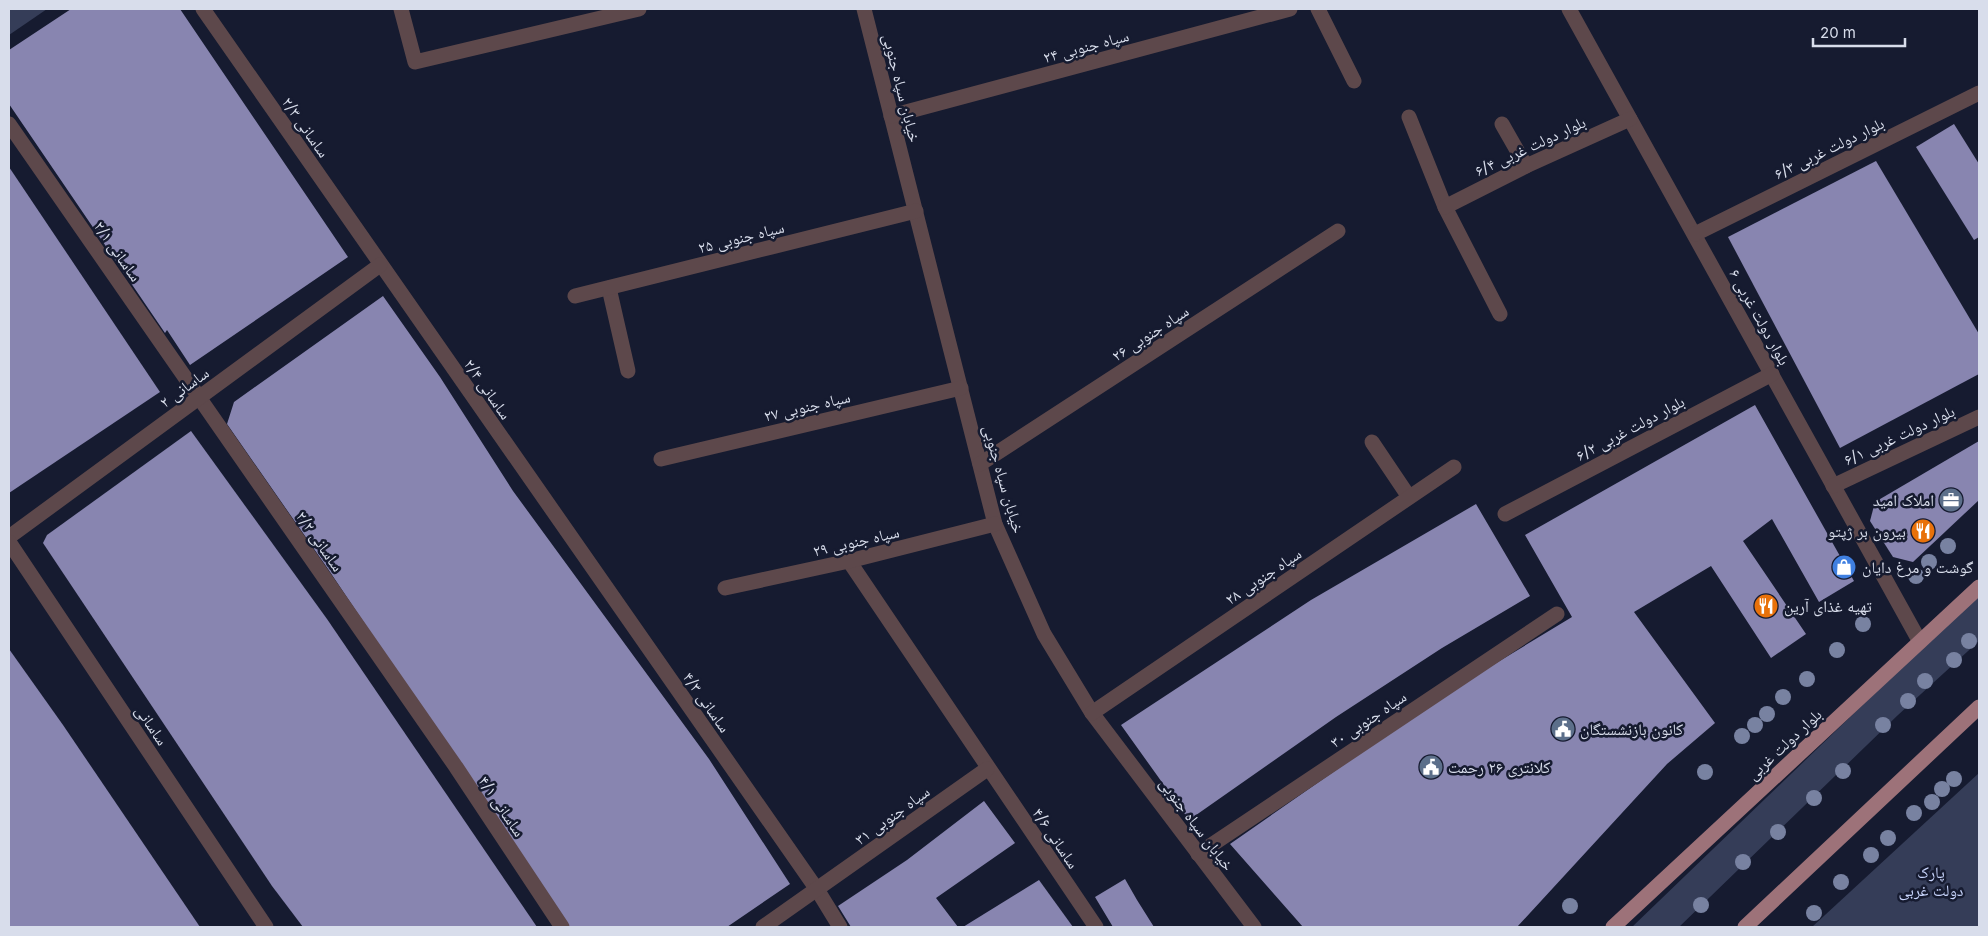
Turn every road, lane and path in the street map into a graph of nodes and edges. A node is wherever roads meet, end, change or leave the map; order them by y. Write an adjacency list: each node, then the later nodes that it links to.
1 (203, 9): 20 (street, ۲/۳ ساسانی)
2 (400, 9): 3 (street)
3 (640, 9)
4 (864, 9): 10 (street, خیابان سپاه جنوبی)
5 (1290, 9): 10 (street, ۲۴ سپاه جنوبی)
6 (1318, 9): 8 (street)
7 (1570, 9): 12 (street, بلوار دولت غربی ۶)
8 (1354, 81)
9 (1979, 93): 19 (street, بلوار دولت غربی ۶/۳)
10 (891, 116): 17 (street, خیابان سپاه جنوبی)
11 (1410, 117): 16 (street)
12 (1630, 119): 15 (street, بلوار دولت غربی ۶/۴); 19 (street, بلوار دولت غربی ۶)
13 (9, 124): 27 (street, ۲/۱ ساسانی)
14 (1502, 124): 15 (street)
15 (1526, 166): 16 (street, بلوار دولت غربی ۶/۴)
16 (1446, 207): 23 (street)
17 (916, 212): 21 (street, ۲۵ سپاه جنوبی); 26 (street, خیابان سپاه جنوبی)
18 (1338, 231): 31 (street, ۲۶ سپاه جنوبی)
19 (1695, 234): 25 (street, بلوار دولت غربی ۶)
20 (380, 265): 27 (street, ۲ ساسانی); 37 (street, ۲/۴ ساسانی)
21 (609, 288): 22 (street, ۲۵ سپاه جنوبی); 24 (street)
22 (575, 296)
23 (1500, 314)
24 (628, 371)
25 (1772, 374): 33 (street, بلوار دولت غربی ۶); 35 (street, بلوار دولت غربی ۶/۲)
26 (961, 388): 30 (street, ۲۷ سپاه جنوبی); 31 (street, خیابان سپاه جنوبی)
27 (199, 398): 38 (street, ۲ ساسانی); 45 (street, ۲/۲ ساسانی)
28 (1979, 417): 33 (street, بلوار دولت غربی ۶/۱)
29 (1372, 442): 34 (street)
30 (661, 459)
31 (980, 464): 36 (street, خیابان سپاه جنوبی)
32 (1454, 467): 34 (street, ۲۸ سپاه جنوبی)
33 (1833, 486): 44 (street, بلوار دولت غربی ۶)
34 (1409, 498): 47 (street, ۲۸ سپاه جنوبی)
35 (1505, 514)
36 (995, 524): 40 (street, ۲۹ سپاه جنوبی); 47 (street, خیابان سپاه جنوبی)
37 (567, 534): 50 (street, ۴/۳ ساسانی)
38 (9, 537)
39 (9, 542): 51 (street, ساسانی)
40 (849, 561): 42 (street, ۲۹ سپاه جنوبی); 48 (street, ۴/۶ ساسانی)
41 (1979, 587): 44 (main road, بلوار دولت غربی)
42 (725, 588)
43 (1558, 614): 49 (street, ۳۰ سپاه جنوبی)
44 (1920, 642): 57 (main road, بلوار دولت غربی)
45 (412, 704): 52 (street, ۴/۱ ساسانی)
46 (1979, 707): 58 (main road)
47 (1092, 713): 49 (street, خیابان سپاه جنوبی)
48 (987, 769): 50 (street, ۳۱ سپاه جنوبی); 55 (street, ۴/۶ ساسانی)
49 (1198, 854): 56 (street, خیابان سپاه جنوبی)
50 (818, 890): 53 (street, ۳۱ سپاه جنوبی); 54 (street, ۴/۳ ساسانی)
51 (266, 927)
52 (562, 927)
53 (763, 927)
54 (840, 927)
55 (1096, 927)
56 (1254, 927)
57 (1613, 927)
58 (1745, 927)

